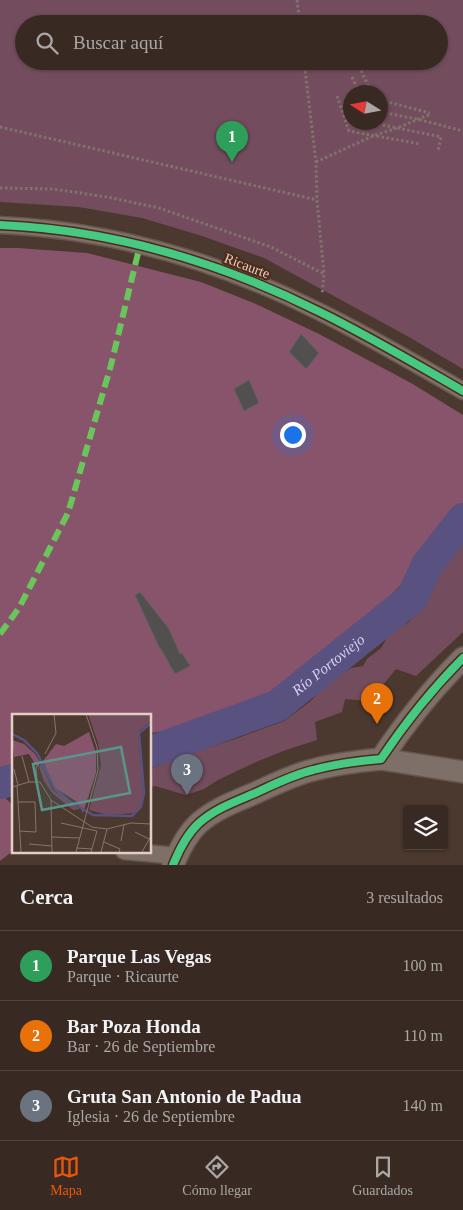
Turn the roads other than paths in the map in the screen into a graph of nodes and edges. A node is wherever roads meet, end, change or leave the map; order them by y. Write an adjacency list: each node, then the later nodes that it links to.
1 (0, 225): 2 (street, Ricaurte)
2 (463, 392)
3 (463, 658): 4 (street)
4 (381, 759): 5 (street); 7 (street)
5 (463, 772)
6 (129, 852): 7 (street)
7 (175, 861)

